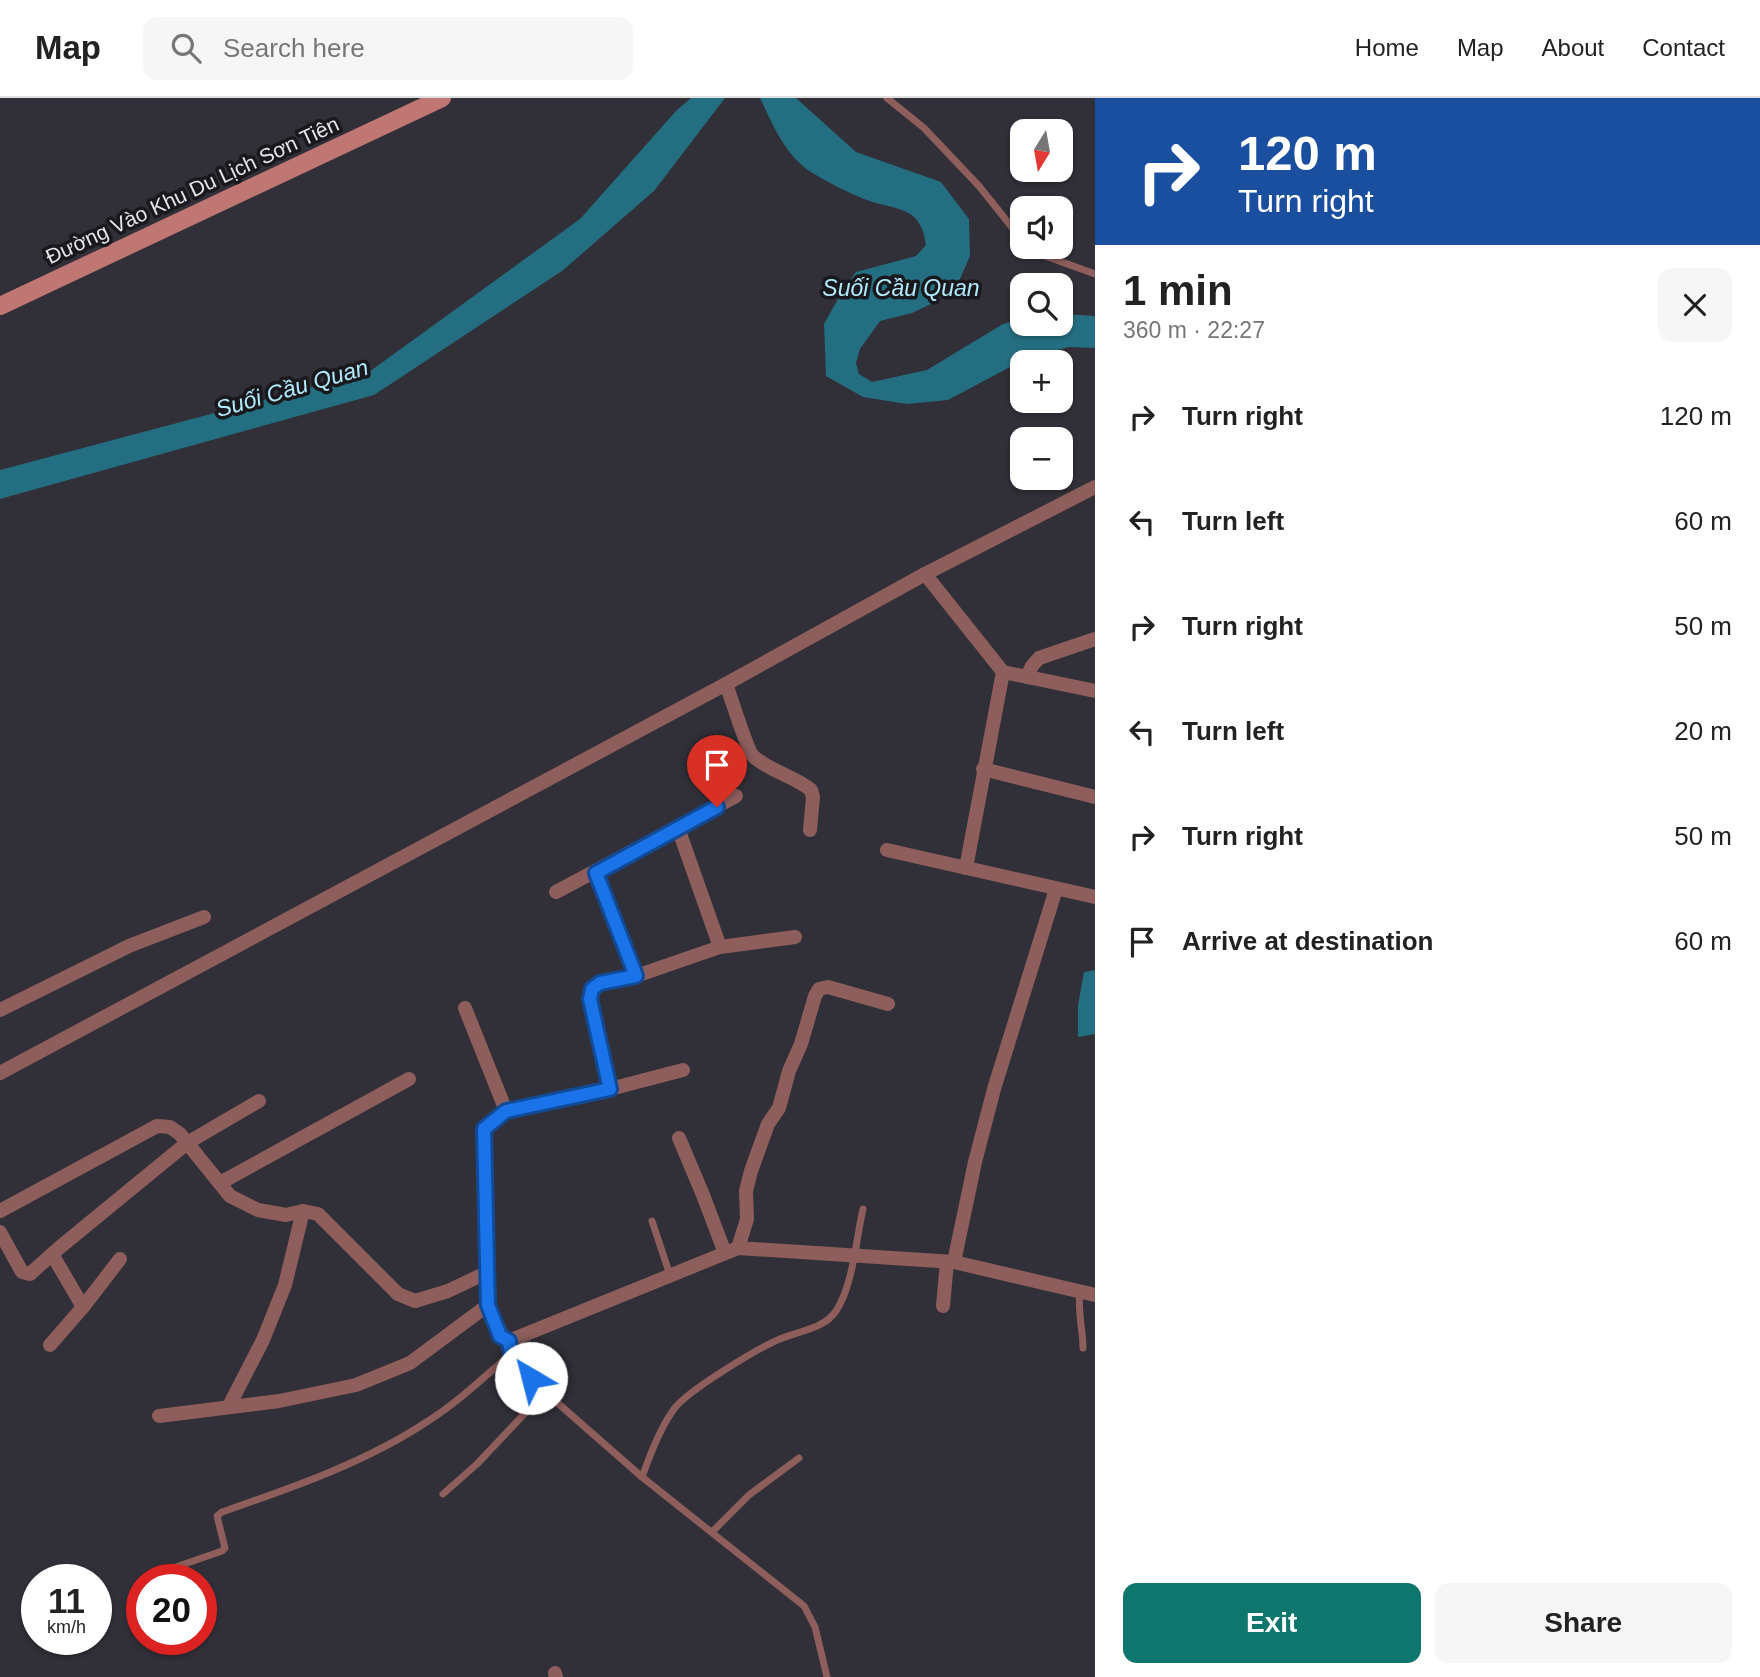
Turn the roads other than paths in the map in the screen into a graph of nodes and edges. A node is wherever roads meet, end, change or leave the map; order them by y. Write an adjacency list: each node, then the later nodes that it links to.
1 (442, 98): 6 (street, Đường Vào Khu Du Lịch Sơn Tiên)
2 (887, 98): 3 (lane)
3 (1010, 225)
4 (1054, 259): 5 (lane)
5 (1095, 274)
6 (0, 306)
7 (1095, 487): 8 (street)
8 (925, 574): 10 (street); 12 (street)
9 (1095, 639): 11 (street)
10 (1003, 672): 11 (street); 14 (street)
11 (1027, 677): 13 (street)
12 (726, 684): 18 (street); 33 (street)
13 (1095, 691)
14 (983, 769): 16 (street); 20 (street)
15 (736, 796): 17 (street)
16 (1095, 797)
17 (678, 828): 21 (street); 27 (street)
18 (810, 830)
19 (887, 850): 20 (street)
20 (965, 868): 22 (street)
21 (596, 873): 23 (street); 28 (street)
22 (1056, 889): 24 (street); 50 (street)
23 (556, 892)
24 (1095, 897)
25 (204, 918): 31 (street)
26 (795, 937): 27 (street)
27 (720, 947): 28 (street)
28 (636, 976): 35 (street)
29 (888, 1004): 46 (street)
30 (465, 1007): 37 (street)
31 (0, 1010)
32 (683, 1070): 35 (street)
33 (0, 1073)
34 (409, 1079): 40 (street)
35 (610, 1089): 37 (street)
36 (259, 1101): 39 (street)
37 (506, 1111): 51 (street)
38 (679, 1139): 46 (street)
39 (187, 1143): 40 (street); 42 (street); 47 (street)
40 (219, 1183): 43 (street)
41 (863, 1209): 48 (lane)
42 (0, 1211)
43 (303, 1211): 51 (street); 61 (street)
44 (652, 1222): 52 (lane)
45 (0, 1232): 47 (street)
46 (732, 1250): 48 (street); 52 (street)
47 (52, 1254): 56 (street)
48 (853, 1257): 50 (street); 64 (lane)
49 (120, 1259): 56 (street)
50 (951, 1262): 53 (street); 55 (street)
51 (488, 1272): 54 (street)
52 (670, 1275): 58 (street)
53 (1088, 1293): 59 (lane)
54 (488, 1305): 58 (street); 61 (street)
55 (943, 1306)
56 (83, 1307): 57 (street)
57 (50, 1345)
58 (510, 1347): 60 (lane); 67 (lane)
59 (1083, 1348)
60 (545, 1392): 64 (lane); 65 (lane)
61 (229, 1406): 62 (street)
62 (159, 1416)
63 (799, 1458): 66 (lane)
64 (642, 1477): 66 (lane)
65 (443, 1494)
66 (712, 1532): 68 (lane)
67 (185, 1564)
68 (827, 1677)

